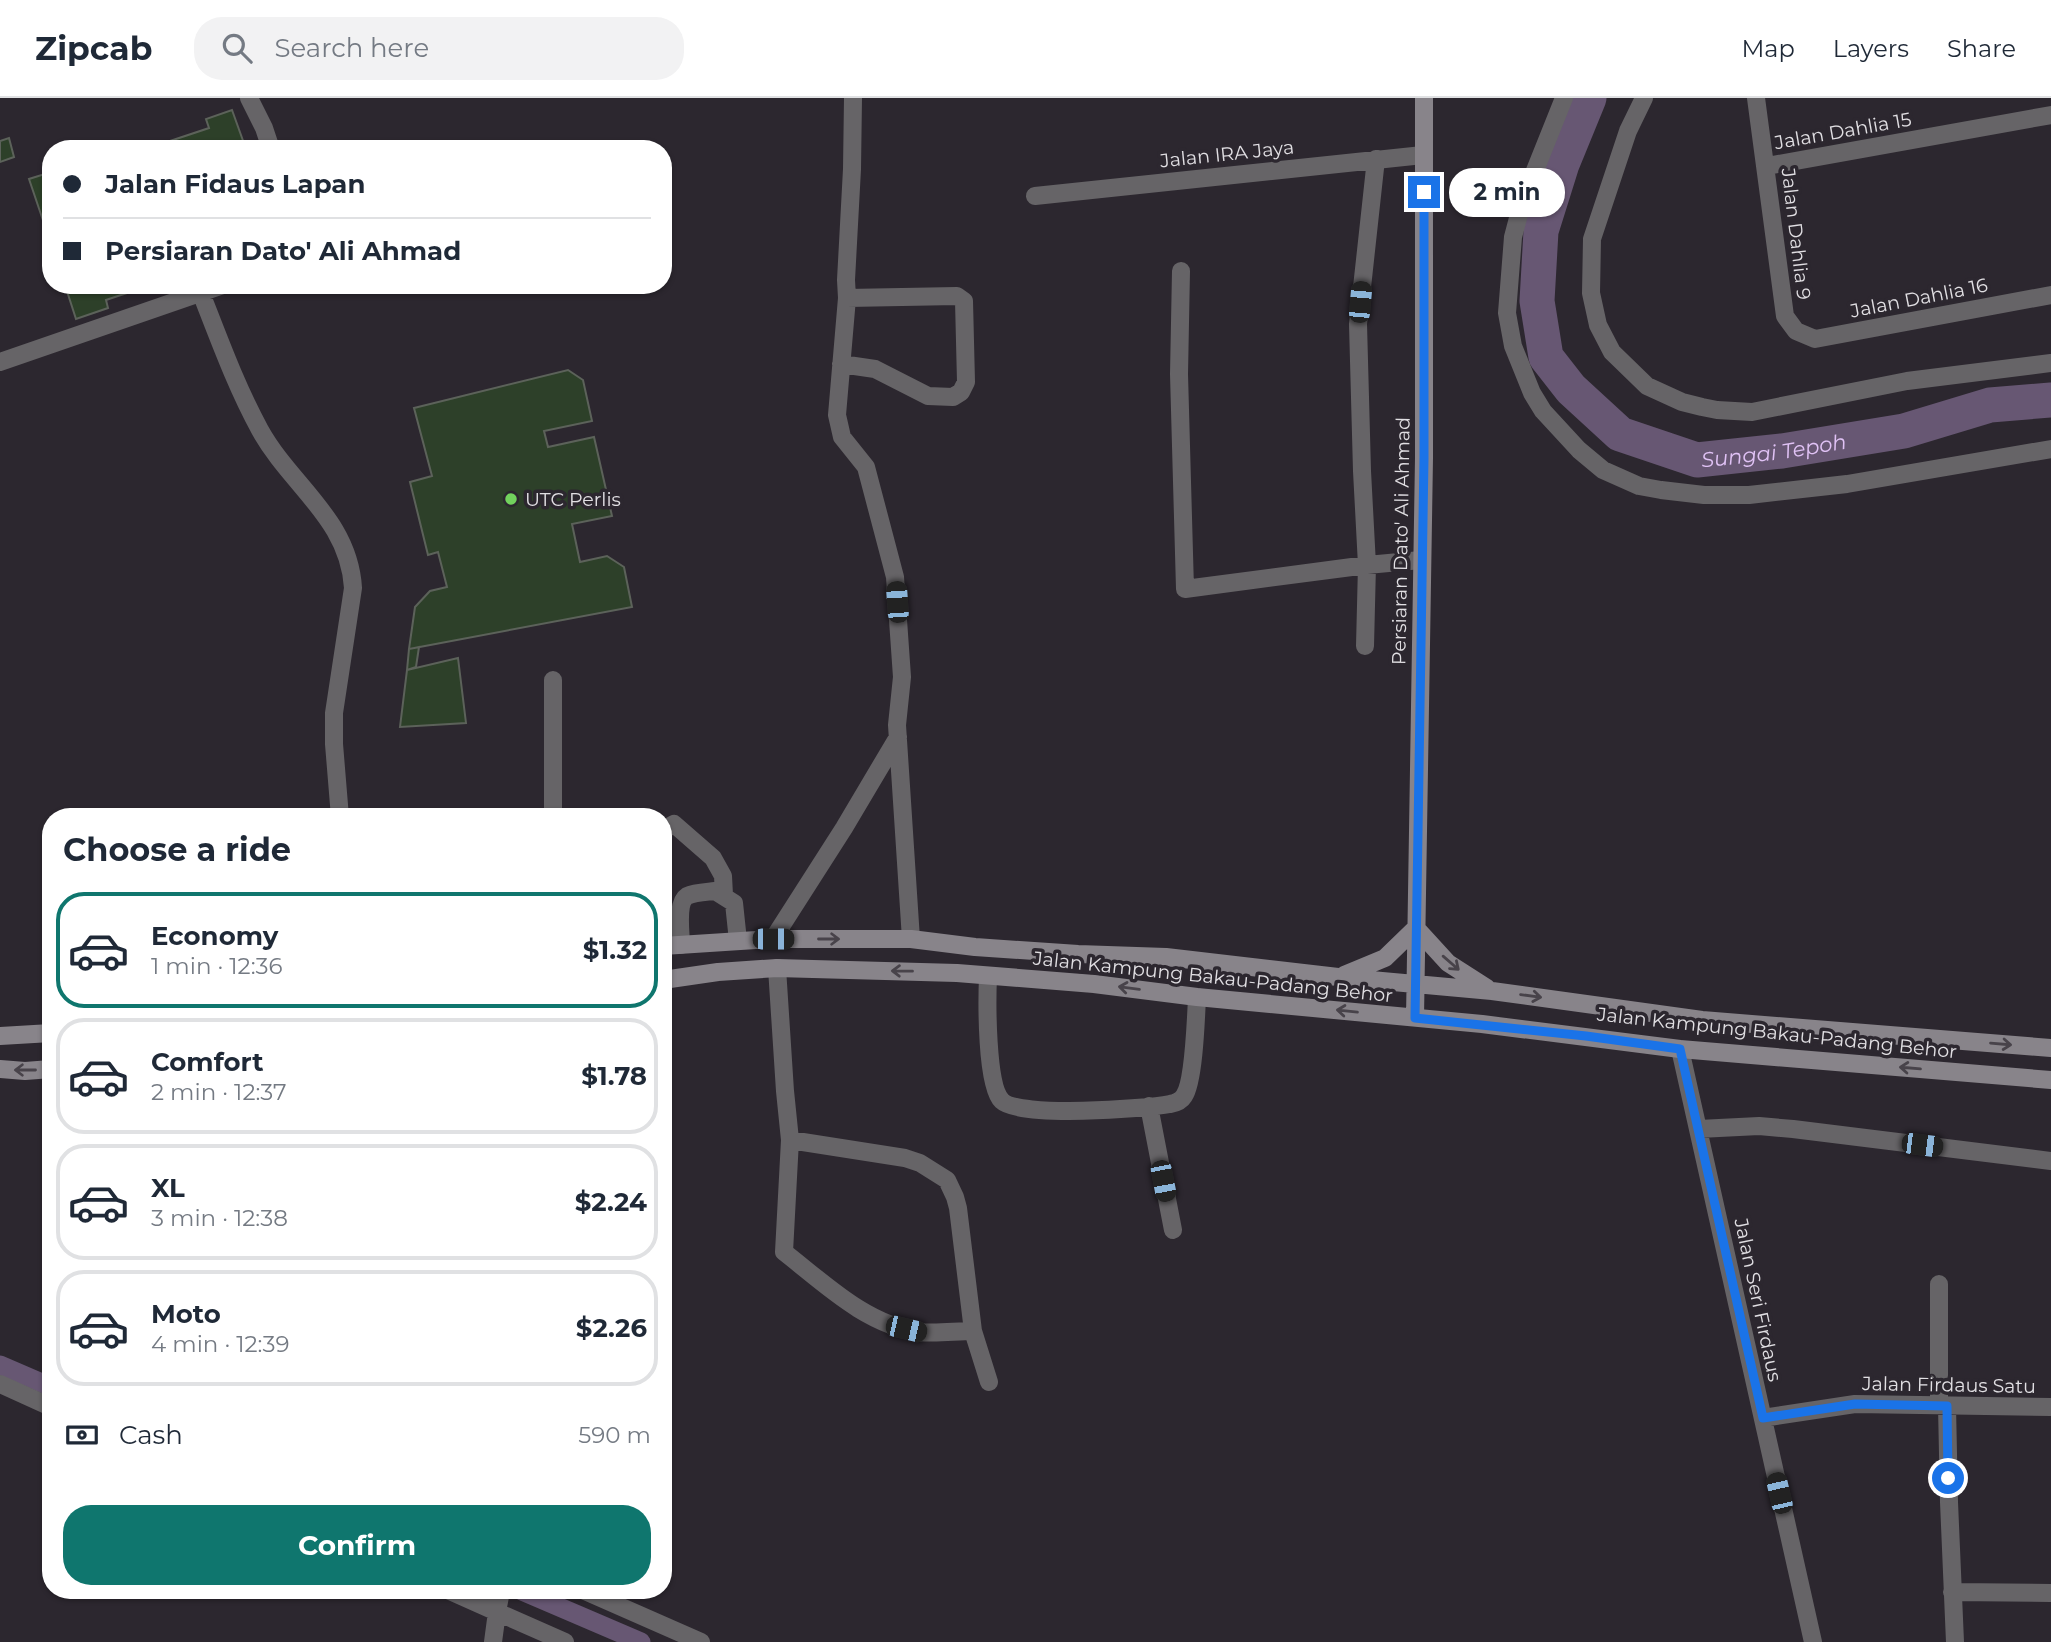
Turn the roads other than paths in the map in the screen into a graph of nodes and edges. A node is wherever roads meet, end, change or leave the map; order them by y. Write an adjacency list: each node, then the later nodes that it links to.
1 (249, 98): 8 (street)
2 (853, 98): 17 (street)
3 (1424, 98): 9 (street, Persiaran Dato' Ali Ahmad)
4 (1564, 98): 22 (street)
5 (1644, 98): 20 (street)
6 (1756, 98): 11 (street, Jalan Dahlia 9)
7 (2051, 115): 11 (street, Jalan Dahlia 15)
8 (268, 140)
9 (1423, 155): 10 (street, Jalan IRA Jaya); 23 (street, Persiaran Dato' Ali Ahmad)
10 (1376, 159): 12 (street, Jalan IRA Jaya); 24 (street)
11 (1767, 166): 18 (street, Jalan Dahlia 9)
12 (1035, 196)
13 (1181, 271): 24 (street)
14 (198, 294): 19 (street)
15 (201, 294): 28 (street)
16 (2051, 295): 18 (street, Jalan Dahlia 16)
17 (847, 298): 21 (street); 21 (street)
18 (1796, 331)
19 (0, 362)
20 (2051, 363)
21 (841, 364): 27 (street)
22 (2051, 449)
23 (1421, 560): 24 (street); 32 (street, Persiaran Dato' Ali Ahmad)
24 (1367, 565): 25 (street)
25 (1365, 646)
26 (553, 680): 29 (street)
27 (898, 737): 33 (street); 34 (street)
28 (339, 808)
29 (553, 808)
30 (672, 825): 31 (street)
31 (724, 895): 35 (street); 36 (street)
32 (1416, 928): 39 (street); 41 (street, Persiaran Dato' Ali Ahmad); 42 (street, one-way to 42)
33 (773, 939): 34 (street, Jalan Kampung Bakau-Padang Behor, one-way to 34); 35 (street, Jalan Kampung Bakau-Padang Behor)
34 (911, 939): 39 (street, Jalan Kampung Bakau-Padang Behor)
35 (738, 941): 36 (street, Jalan Kampung Bakau-Padang Behor)
36 (672, 946)
37 (777, 968): 38 (street, Jalan Kampung Bakau-Padang Behor, one-way to 37); 40 (street, Jalan Kampung Bakau-Padang Behor); 54 (street)
38 (988, 976): 43 (street, Jalan Kampung Bakau-Padang Behor, one-way to 38); 52 (street)
39 (1338, 977): 41 (street, Jalan Kampung Bakau-Padang Behor)
40 (672, 979)
41 (1415, 984): 42 (street, Jalan Kampung Bakau-Padang Behor); 44 (street, Persiaran Dato' Ali Ahmad)
42 (1492, 991): 47 (street, Jalan Kampung Bakau-Padang Behor, one-way to 47)
43 (1197, 997): 44 (street, Jalan Kampung Bakau-Padang Behor, one-way to 43); 52 (street)
44 (1415, 1018): 48 (street, Jalan Kampung Bakau-Padang Behor)
45 (42, 1034): 46 (street)
46 (0, 1036)
47 (2051, 1048)
48 (1680, 1049): 51 (street, Jalan Kampung Bakau-Padang Behor, one-way to 48); 53 (street, Jalan Seri Firdaus)
49 (0, 1069): 50 (street, one-way to 49)
50 (42, 1070)
51 (2051, 1080)
52 (1149, 1107): 56 (street)
53 (1699, 1129): 55 (street); 64 (street, Jalan Seri Firdaus)
54 (790, 1140): 58 (street); 58 (street)
55 (2051, 1161)
56 (1173, 1230)
57 (1939, 1284): 62 (street)
58 (973, 1331): 59 (street)
59 (989, 1382)
60 (0, 1384): 61 (street)
61 (42, 1403)
62 (1943, 1405): 63 (street, Jalan Firdaus Satu); 64 (street, Jalan Firdaus Satu); 65 (street)
63 (2051, 1407)
64 (1763, 1418): 72 (street, Jalan Seri Firdaus)
65 (1952, 1592): 66 (street); 73 (street)
66 (2051, 1593)
67 (602, 1599): 71 (street)
68 (499, 1600): 69 (street); 70 (street)
69 (493, 1642)
70 (565, 1642)
71 (701, 1642)
72 (1813, 1642)
73 (1955, 1642)

